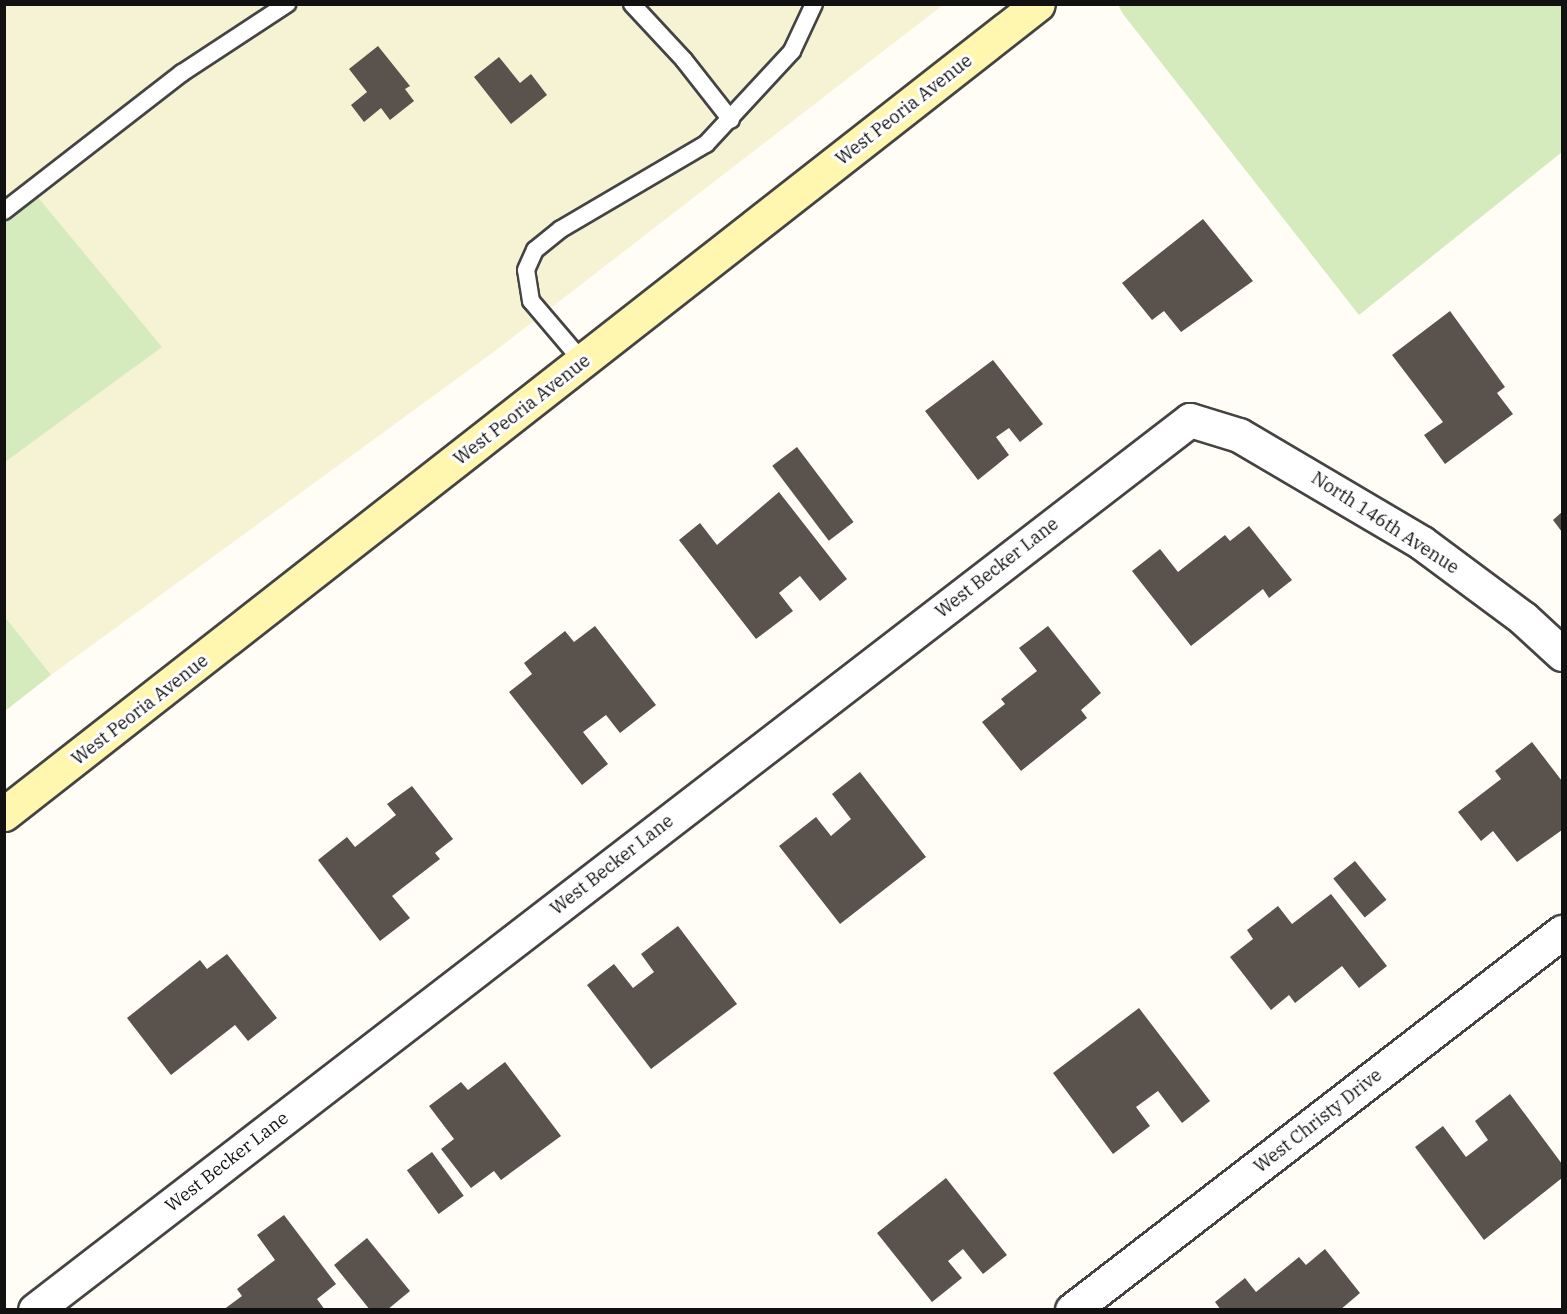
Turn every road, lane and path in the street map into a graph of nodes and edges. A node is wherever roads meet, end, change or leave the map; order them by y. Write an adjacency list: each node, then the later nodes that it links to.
1 (288, 4): 6 (lane)
2 (1038, 4): 7 (main road, West Peoria Avenue)
3 (807, 5): 5 (lane)
4 (640, 6): 5 (lane)
5 (731, 120): 7 (lane)
6 (4, 210)
7 (583, 362): 10 (main road, West Peoria Avenue)
8 (1190, 420): 9 (street, North 146th Avenue); 12 (street, West Becker Lane)
9 (1563, 654)
10 (4, 814)
11 (1563, 932): 13 (street, West Christy Drive)
12 (54, 1304)
13 (1072, 1310)

